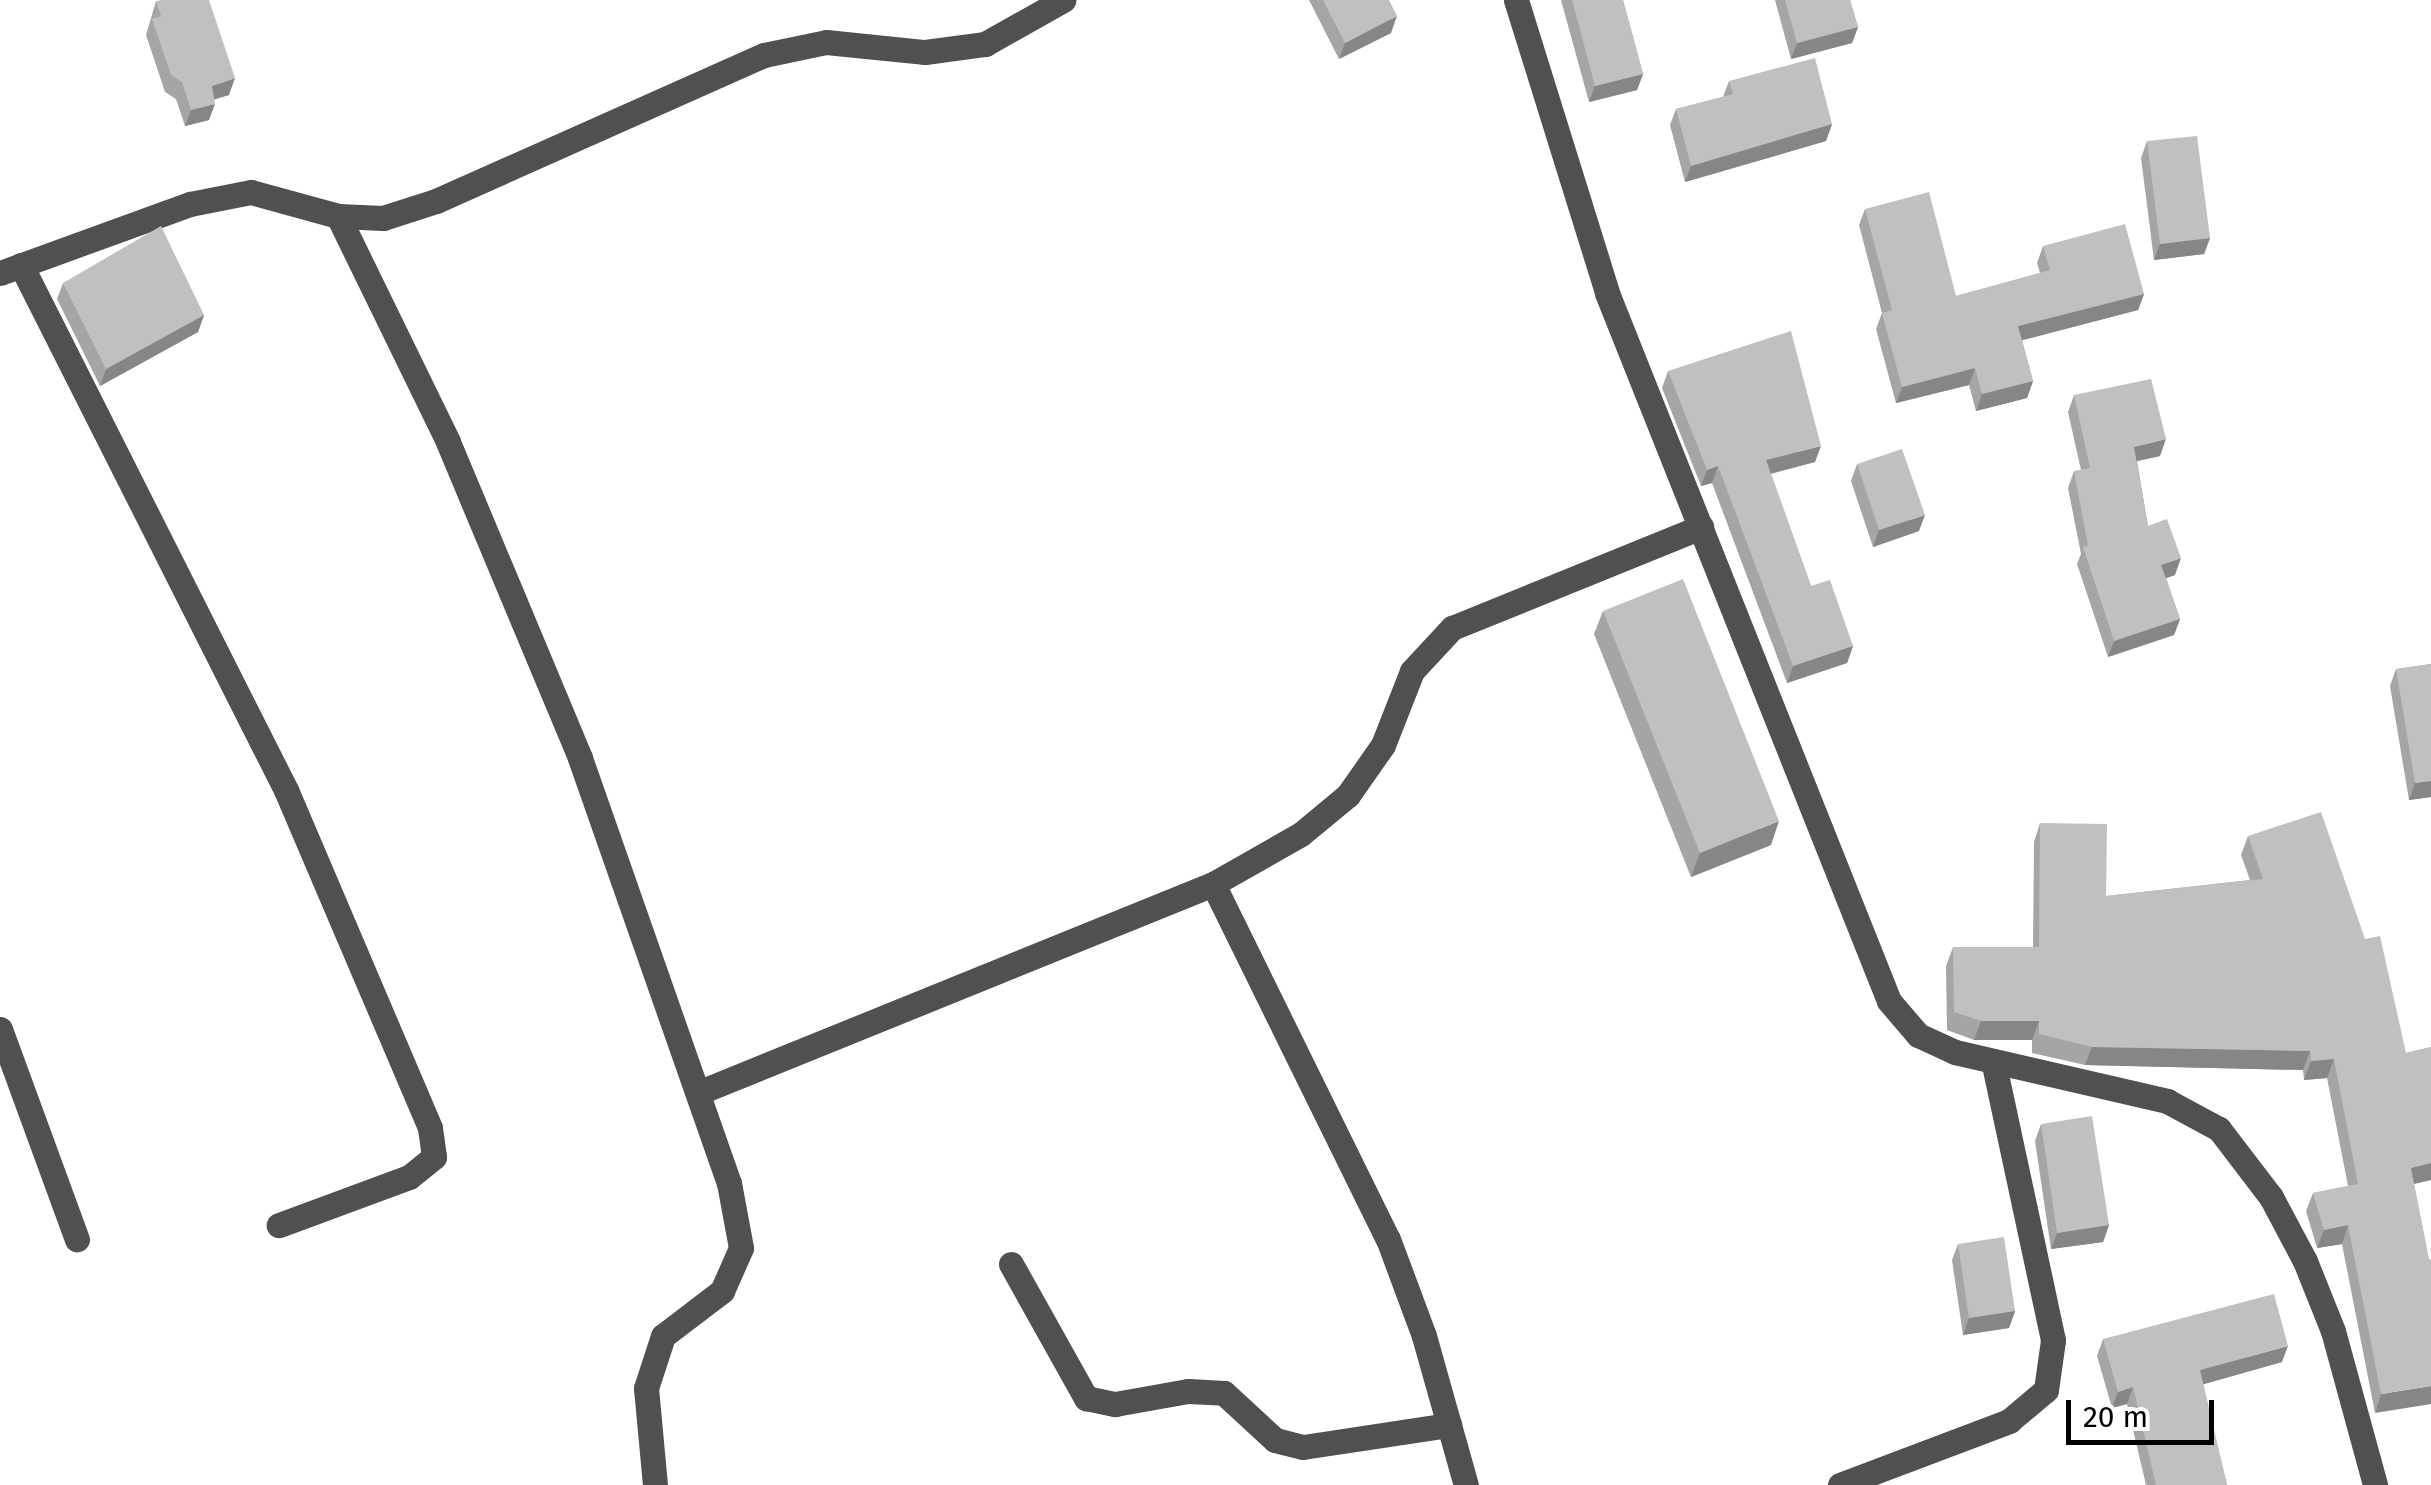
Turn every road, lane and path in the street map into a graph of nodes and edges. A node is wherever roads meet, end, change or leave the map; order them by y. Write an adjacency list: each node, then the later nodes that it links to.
1 (1063, 0): 3 (street)
2 (1516, 0): 5 (street)
3 (338, 216): 4 (street); 9 (street)
4 (10, 269): 10 (street)
5 (1701, 527): 6 (street); 8 (street)
6 (1213, 884): 9 (street); 13 (street)
7 (0, 1029): 11 (street)
8 (1993, 1060): 16 (street); 17 (street)
9 (700, 1092): 14 (street)
10 (279, 1225)
11 (77, 1240)
12 (1011, 1264): 13 (street)
13 (1450, 1425): 15 (street)
14 (655, 1485)
15 (1466, 1485)
16 (1840, 1485)
17 (2375, 1485)

